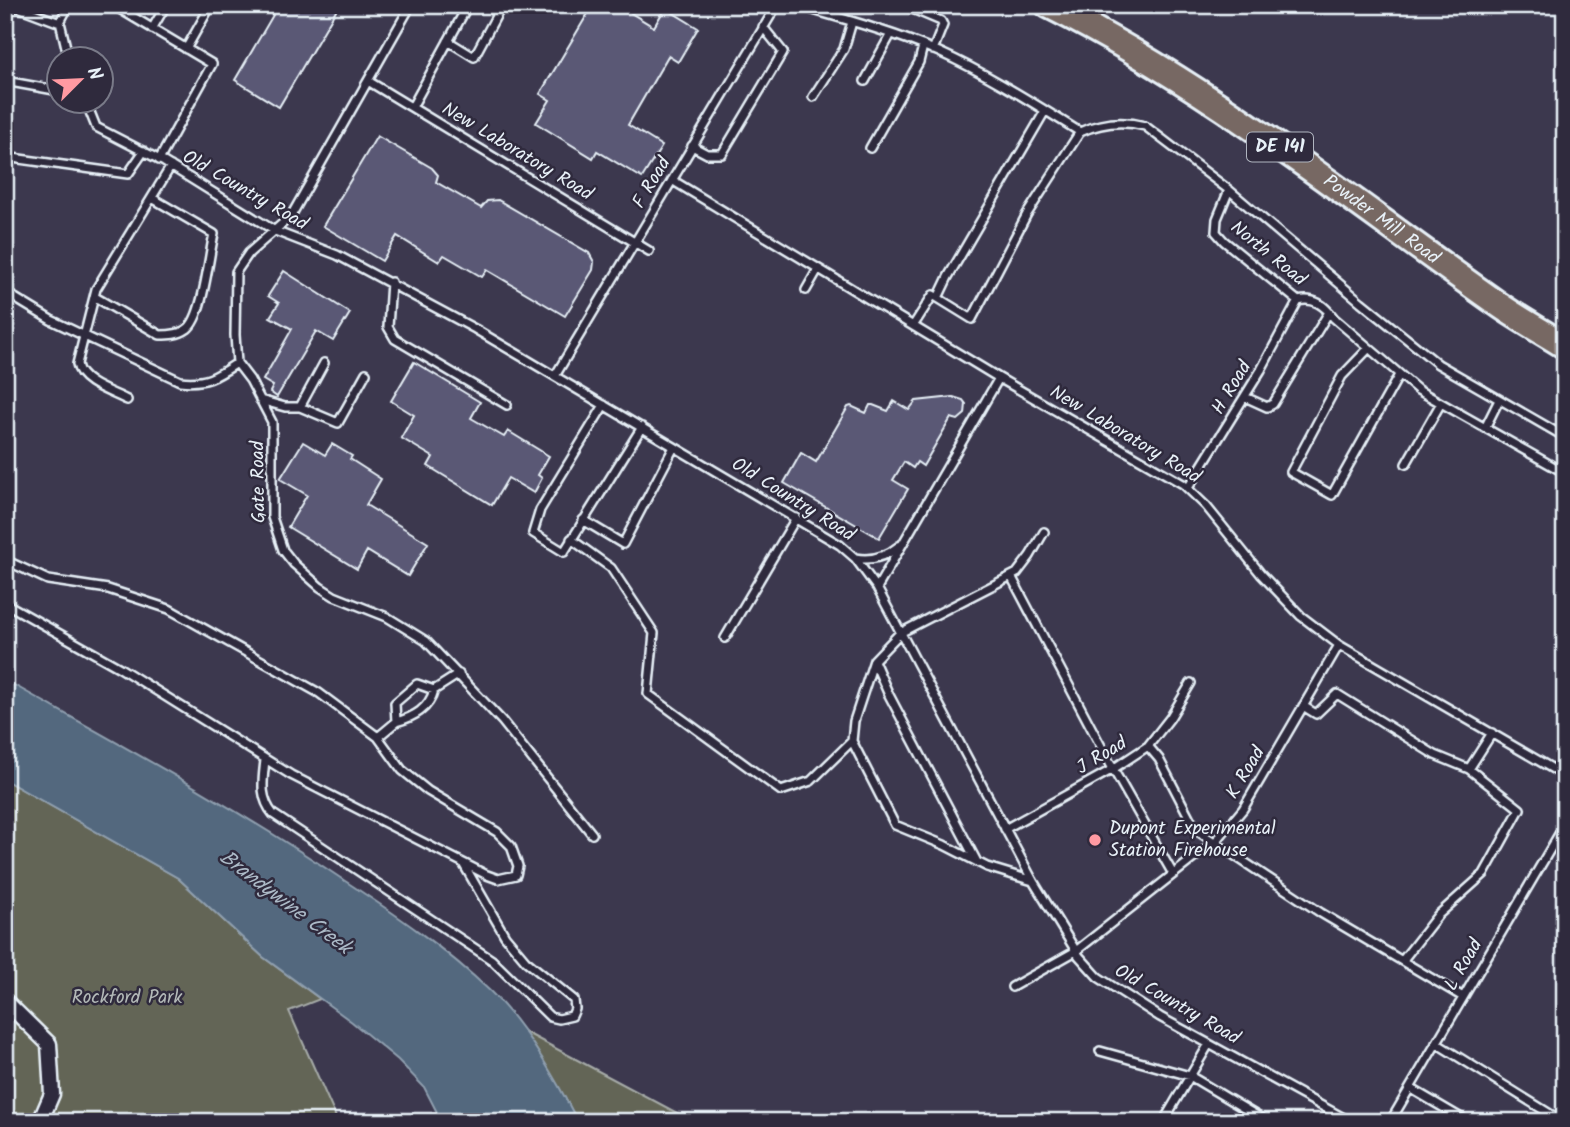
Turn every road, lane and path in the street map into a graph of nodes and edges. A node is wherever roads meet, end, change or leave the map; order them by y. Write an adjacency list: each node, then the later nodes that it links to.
1 (69, 5): 14 (lane)
2 (113, 5): 16 (lane)
3 (166, 5): 16 (lane)
4 (212, 5): 21 (lane)
5 (468, 5): 18 (lane)
6 (502, 5): 18 (lane)
7 (777, 5): 15 (lane, F Road)
8 (796, 5): 13 (lane)
9 (903, 5): 22 (lane)
10 (1048, 5): 51 (highway, Powder Mill Road / DE 141)
11 (410, 6): 24 (lane)
12 (5, 13): 14 (lane)
13 (852, 22): 17 (lane); 27 (lane)
14 (60, 23): 19 (lane)
15 (763, 27): 32 (lane, F Road); 32 (lane)
16 (152, 29): 21 (lane)
17 (891, 34): 20 (lane); 25 (lane)
18 (448, 41): 28 (lane)
19 (66, 46)
20 (923, 46): 22 (lane); 33 (lane)
21 (186, 49): 36 (lane)
22 (933, 50): 29 (lane)
23 (5, 81): 26 (lane)
24 (368, 81): 28 (lane, New Laboratory Road); 41 (lane)
25 (865, 81)
26 (46, 88)
27 (813, 97)
28 (412, 107): 42 (lane, New Laboratory Road)
29 (1045, 111): 31 (lane); 49 (lane)
30 (92, 116): 34 (lane, Old Country Road)
31 (1080, 132): 39 (lane, North Road); 49 (lane)
32 (692, 146): 38 (lane, F Road)
33 (870, 148)
34 (144, 151): 35 (lane); 36 (lane, Old Country Road)
35 (5, 157)
36 (159, 160): 37 (lane, Old Country Road)
37 (171, 166): 40 (lane); 41 (lane, Old Country Road)
38 (672, 180): 42 (lane, F Road); 44 (lane, New Laboratory Road)
39 (1229, 190): 50 (lane, North Road); 67 (lane)
40 (152, 198): 48 (lane); 48 (lane)
41 (275, 230): 45 (lane, Old Country Road); 58 (lane)
42 (635, 243): 43 (lane, New Laboratory Road); 62 (lane, F Road)
43 (649, 251)
44 (818, 269): 46 (lane); 53 (lane, New Laboratory Road)
45 (391, 282): 62 (lane, Old Country Road); 69 (lane)
46 (806, 290)
47 (5, 292): 54 (lane)
48 (95, 296): 54 (lane)
49 (938, 298): 53 (lane)
50 (1298, 301): 52 (lane, North Road); 64 (lane, H Road)
51 (1500, 306): 55 (highway, Powder Mill Road / DE 141); 57 (highway, Powder Mill Road / DE 141)
52 (1329, 312): 56 (lane, North Road); 64 (lane)
53 (913, 326): 63 (lane, New Laboratory Road)
54 (86, 335): 58 (lane); 65 (lane)
55 (1565, 346)
56 (1369, 348): 61 (lane, North Road); 61 (lane)
57 (1565, 362)
58 (237, 363): 66 (lane, Gate Road)
59 (324, 363): 71 (lane)
60 (366, 373): 71 (lane)
61 (1399, 375): 68 (lane, North Road)
62 (555, 376): 70 (lane, Old Country Road)
63 (999, 378): 78 (lane, New Laboratory Road); 83 (lane)
64 (1245, 397): 78 (lane, H Road)
65 (127, 400)
66 (260, 400): 71 (lane); 93 (lane, Gate Road)
67 (1499, 400): 73 (lane); 74 (lane)
68 (1441, 403): 73 (lane, North Road); 76 (lane)
69 (507, 405)
70 (604, 405): 72 (lane, Old Country Road); 82 (lane)
71 (300, 407)
72 (642, 428): 75 (lane, Old Country Road); 80 (lane)
73 (1485, 428): 77 (lane, North Road)
74 (1565, 437)
75 (674, 446): 79 (lane, Old Country Road); 80 (lane)
76 (1406, 464)
77 (1565, 473)
78 (1188, 488): 91 (lane, New Laboratory Road)
79 (796, 519): 84 (lane, Old Country Road); 90 (lane)
80 (583, 520): 82 (lane)
81 (1044, 531): 86 (lane)
82 (571, 539): 100 (lane)
83 (904, 541): 84 (lane); 87 (lane)
84 (855, 558): 87 (lane, Old Country Road)
85 (5, 559): 99 (lane)
86 (1011, 576): 89 (lane); 103 (lane)
87 (877, 588): 89 (lane, Old Country Road)
88 (5, 603): 102 (lane)
89 (900, 633): 92 (lane); 107 (lane, Old Country Road)
90 (725, 639)
91 (1339, 645): 96 (lane, K Road); 98 (lane, New Laboratory Road)
92 (874, 660): 100 (lane); 111 (lane)
93 (459, 674): 95 (lane); 108 (lane, Gate Road)
94 (1191, 683): 101 (lane, J Road)
95 (434, 690): 97 (lane); 97 (lane)
96 (1303, 706): 104 (lane); 109 (lane, K Road)
97 (396, 722): 99 (lane)
98 (1492, 733): 104 (lane); 105 (lane, New Laboratory Road)
99 (378, 737): 110 (lane)
100 (852, 741): 111 (lane)
101 (1148, 746): 103 (lane, J Road); 109 (lane)
102 (265, 760): 110 (lane); 110 (lane)
103 (1113, 769): 107 (lane, J Road); 112 (lane)
104 (1469, 769): 115 (lane)
105 (1565, 776)
106 (1565, 824): 117 (lane, L Road)
107 (1005, 829): 113 (lane, Old Country Road)
108 (592, 834)
109 (1213, 843): 112 (lane, K Road); 115 (lane)
110 (462, 862)
111 (977, 862): 113 (lane)
112 (1173, 874): 114 (lane, K Road)
113 (1033, 881): 114 (lane, Old Country Road)
114 (1076, 951): 116 (lane, K Road); 120 (lane, Old Country Road)
115 (1402, 961): 117 (lane)
116 (1012, 987)
117 (1463, 998): 119 (lane, L Road)
118 (5, 1001): 125 (street)
119 (1436, 1043): 123 (lane, L Road); 131 (lane)
120 (1209, 1044): 122 (lane); 128 (lane, Old Country Road)
121 (1100, 1051): 122 (lane)
122 (1190, 1076): 124 (lane); 127 (lane)
123 (1410, 1088): 129 (lane, L Road); 130 (lane)
124 (1165, 1118): 126 (lane)
125 (40, 1122)
126 (1179, 1122)
127 (1267, 1122)
128 (1351, 1122)
129 (1390, 1122)
130 (1468, 1122)
131 (1563, 1122)

